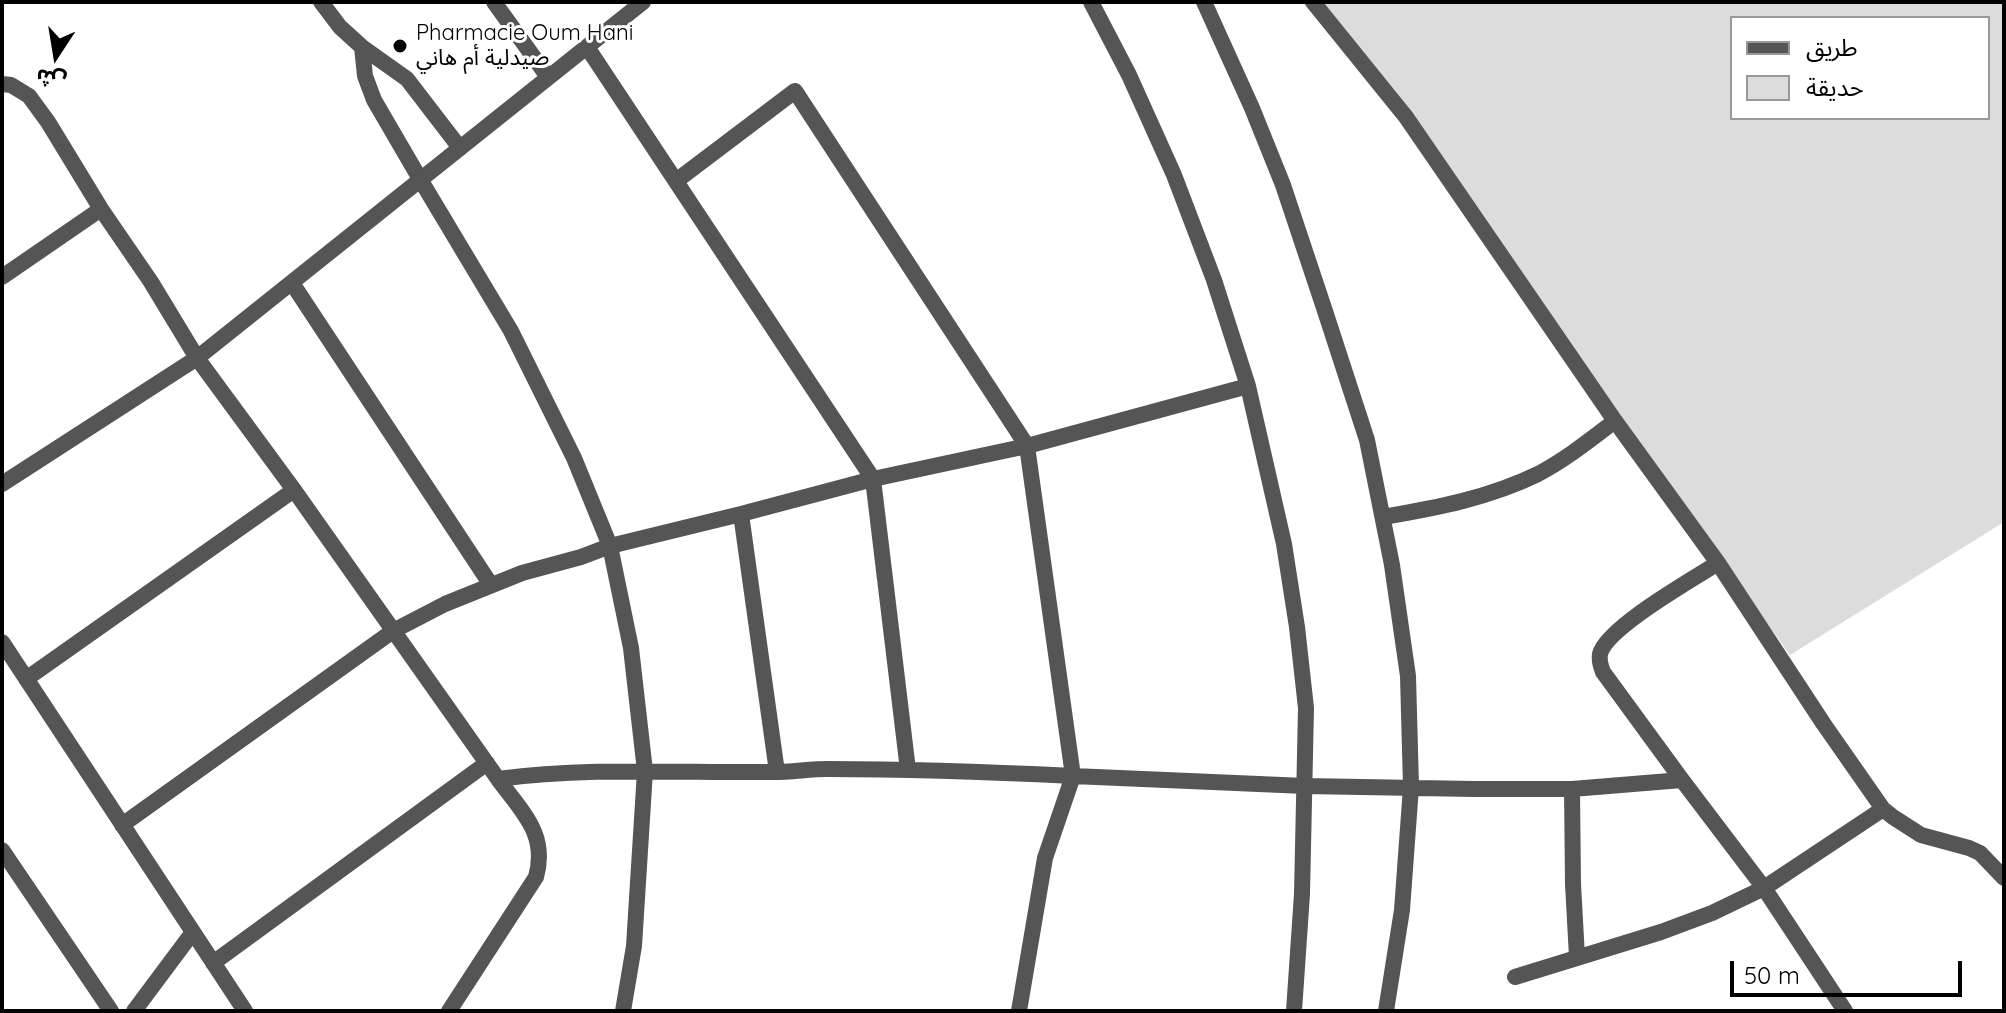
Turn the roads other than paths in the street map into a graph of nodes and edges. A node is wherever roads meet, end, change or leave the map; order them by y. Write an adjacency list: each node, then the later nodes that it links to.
1 (321, 2): 7 (street)
2 (494, 2): 9 (street)
3 (643, 2): 8 (street)
4 (1091, 2): 18 (street)
5 (1204, 2): 25 (street)
6 (1313, 2): 19 (street)
7 (362, 47): 11 (street); 12 (street)
8 (587, 47): 9 (street); 13 (street)
9 (548, 77): 11 (street)
10 (2, 84): 14 (street)
11 (460, 148): 12 (street)
12 (420, 179): 16 (street); 26 (street)
13 (676, 181): 20 (street); 21 (street)
14 (101, 209): 15 (street); 17 (street)
15 (2, 277)
16 (292, 283): 17 (street); 28 (street)
17 (197, 358): 22 (street); 23 (street)
18 (1248, 386): 20 (street); 39 (street)
19 (1615, 421): 25 (street); 27 (street)
20 (1027, 446): 21 (street); 36 (street)
21 (873, 479): 24 (street); 33 (street)
22 (2, 484)
23 (294, 490): 29 (street); 31 (street)
24 (741, 514): 26 (street); 35 (street)
25 (1383, 517): 40 (street)
26 (610, 546): 28 (street); 34 (street)
27 (1718, 563): 38 (street); 42 (street)
28 (491, 585): 29 (street)
29 (393, 631): 32 (street); 43 (street)
30 (2, 642): 31 (street)
31 (26, 679): 43 (street)
32 (487, 763): 37 (street); 49 (street)
33 (908, 770): 35 (street); 36 (street)
34 (645, 771): 35 (street); 37 (street); 55 (street)
35 (777, 772)
36 (1073, 776): 39 (street); 56 (street)
37 (498, 779): 54 (street)
38 (1682, 780): 41 (street); 46 (street)
39 (1305, 786): 40 (street); 57 (street)
40 (1411, 787): 41 (street); 58 (street)
41 (1572, 789): 48 (street)
42 (1883, 809): 45 (street); 46 (street)
43 (122, 825): 47 (street)
44 (2, 850): 51 (street)
45 (2004, 878)
46 (1764, 888): 48 (street); 59 (street)
47 (193, 932): 49 (street); 52 (street)
48 (1577, 957): 50 (street)
49 (213, 963): 53 (street)
50 (1515, 977)
51 (111, 1011)
52 (134, 1011)
53 (245, 1011)
54 (449, 1011)
55 (623, 1011)
56 (1019, 1011)
57 (1294, 1011)
58 (1386, 1011)
59 (1845, 1011)

